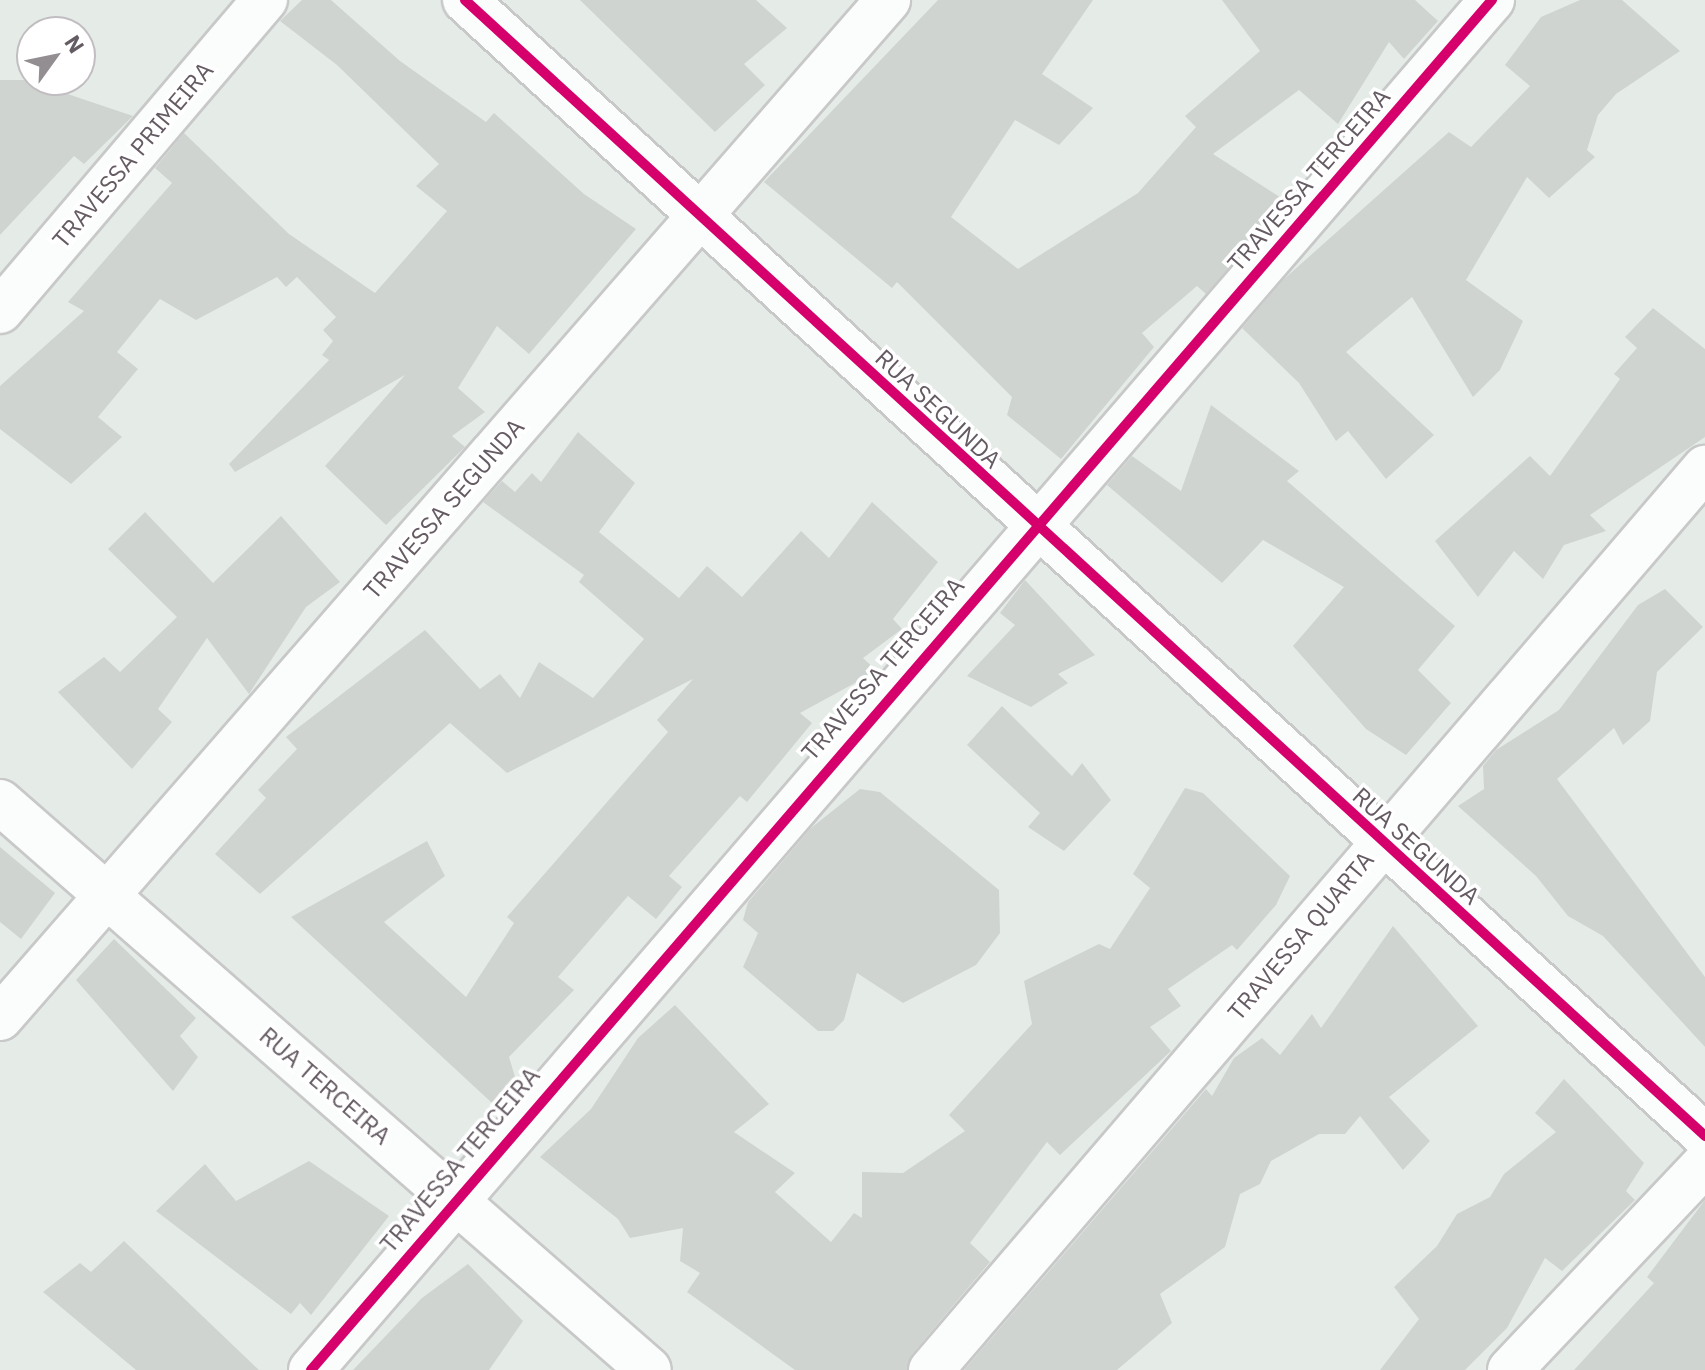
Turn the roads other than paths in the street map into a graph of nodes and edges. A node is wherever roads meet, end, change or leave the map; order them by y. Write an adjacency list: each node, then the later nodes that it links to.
1 (265, 0): 6 (street, TRAVESSA PRIMEIRA)
2 (465, 0): 5 (street, RUA SEGUNDA)
3 (888, 0): 5 (street, TRAVESSA SEGUNDA)
4 (1492, 0): 8 (street, TRAVESSA TERCEIRA)
5 (703, 214): 8 (street, RUA SEGUNDA); 11 (street, TRAVESSA SEGUNDA)
6 (0, 311)
7 (1705, 468): 10 (street, TRAVESSA QUARTA)
8 (1034, 526): 10 (street, RUA SEGUNDA); 15 (street, TRAVESSA TERCEIRA)
9 (0, 802): 11 (street, RUA TERCEIRA)
10 (1381, 843): 13 (street, RUA SEGUNDA); 18 (street, TRAVESSA QUARTA)
11 (105, 895): 12 (street, TRAVESSA SEGUNDA); 15 (street, RUA TERCEIRA)
12 (0, 1018)
13 (1705, 1136)
14 (1705, 1164): 19 (street)
15 (453, 1198): 16 (street, TRAVESSA TERCEIRA); 17 (street, RUA TERCEIRA)
16 (311, 1370)
17 (649, 1370)
18 (931, 1370)
19 (1510, 1370)

